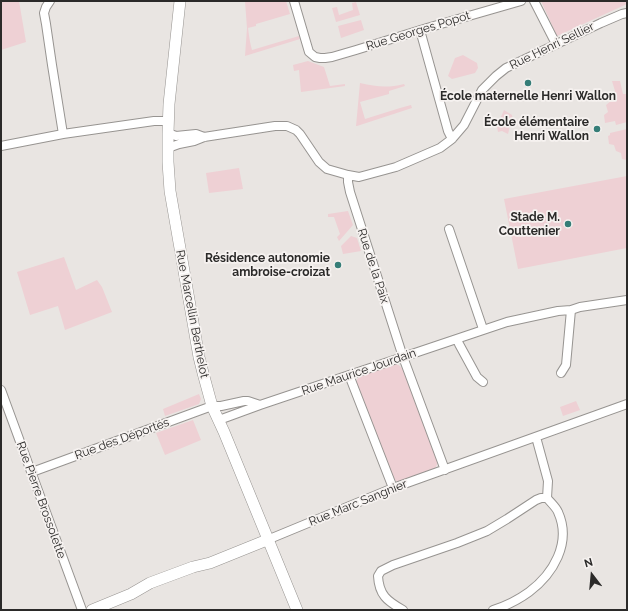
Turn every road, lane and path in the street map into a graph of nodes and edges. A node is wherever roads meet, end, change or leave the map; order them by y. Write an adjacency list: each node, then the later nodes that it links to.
1 (50, 1): 11 (street)
2 (180, 1): 9 (main road, Rue Marcellin Berthelot)
3 (294, 1): 7 (street, Rue Georges Popot)
4 (521, 1): 7 (street, Rue Georges Popot)
5 (534, 1): 8 (street)
6 (627, 13): 8 (street, Rue Henri Sellier)
7 (420, 30): 13 (street)
8 (556, 44): 13 (street, Rue Henri Sellier)
9 (168, 121): 10 (main road, Rue Marcellin Berthelot); 11 (street)
10 (168, 133): 12 (street, Rue Henri Sellier); 15 (main road, Rue Marcellin Berthelot)
11 (63, 134): 14 (street)
12 (204, 137): 15 (street, Rue Henri Sellier); 16 (street, Rue Henri Sellier)
13 (452, 139): 16 (street, Rue Henri Sellier)
14 (1, 146)
15 (168, 148): 29 (main road, Rue Marcellin Berthelot)
16 (348, 175): 22 (street, Rue de la Paix)
17 (450, 229): 20 (street)
18 (627, 300): 19 (street, Rue Maurice Jourdain)
19 (571, 310): 20 (street, Rue Maurice Jourdain); 23 (street)
20 (484, 330): 21 (street, Rue Maurice Jourdain)
21 (457, 339): 22 (street, Rue Maurice Jourdain); 25 (street)
22 (402, 357): 24 (street, Rue Maurice Jourdain); 32 (street, Rue de la Paix)
23 (561, 373)
24 (349, 375): 27 (street, Rue Maurice Jourdain); 34 (street)
25 (483, 382)
26 (1, 390): 33 (street, Rue Pierre Brossolette)
27 (260, 404): 29 (street, Rue Maurice Jourdain); 30 (street, Rue Maurice Jourdain)
28 (627, 404): 31 (street, Rue Marc Sangnier)
29 (212, 406): 30 (main road, Rue Marcellin Berthelot); 33 (street, Rue des Déportés)
30 (219, 420): 36 (main road, Rue Marcellin Berthelot)
31 (536, 437): 32 (street, Rue Marc Sangnier); 35 (street)
32 (445, 470): 34 (street, Rue Marc Sangnier)
33 (32, 472): 37 (street, Rue Pierre Brossolette)
34 (393, 488): 36 (street, Rue Marc Sangnier)
35 (547, 498): 40 (street); 41 (street)
36 (268, 540): 38 (main road, Rue Marc Sangnier); 39 (main road, Rue Marcellin Berthelot)
37 (82, 610)
38 (92, 610)
39 (296, 610)
40 (403, 610)
41 (493, 610)

